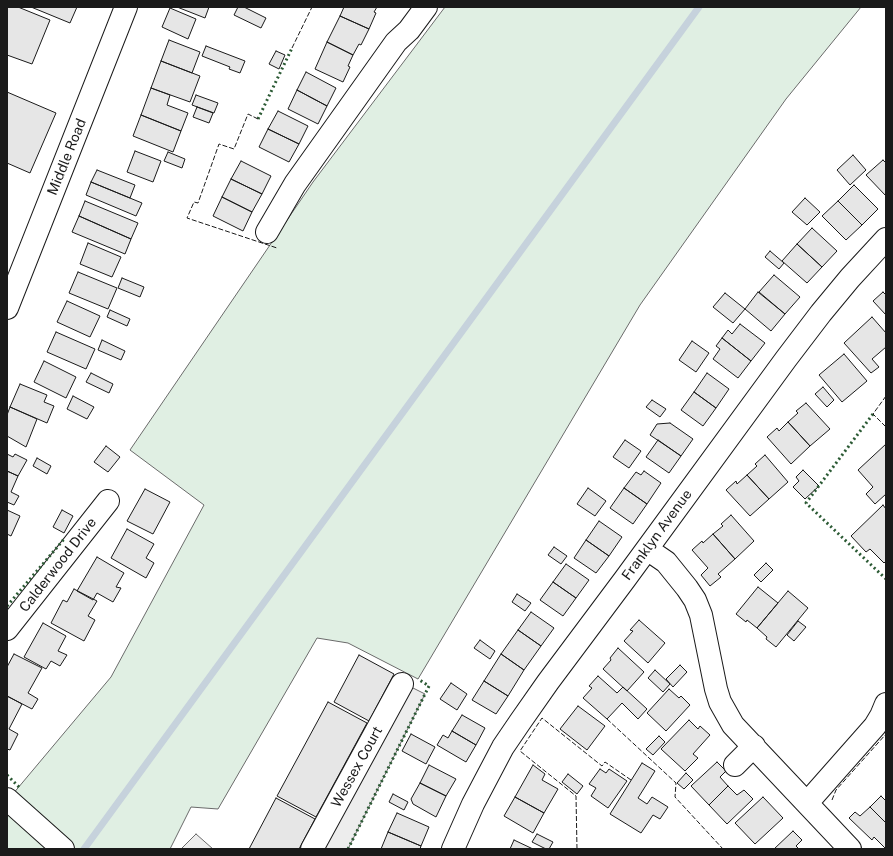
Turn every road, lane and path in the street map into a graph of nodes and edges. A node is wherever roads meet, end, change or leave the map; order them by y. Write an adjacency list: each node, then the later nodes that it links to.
1 (126, 7): 5 (street, Middle Road)
2 (426, 7): 3 (street)
3 (267, 232)
4 (886, 239): 7 (street, Franklyn Avenue)
5 (8, 304)
6 (108, 501): 8 (street, Calderwood Drive)
7 (647, 548): 11 (street); 17 (street, Franklyn Avenue)
8 (7, 630)
9 (402, 684): 16 (street, Wessex Court)
10 (886, 704): 14 (street)
11 (754, 746): 12 (street); 14 (street)
12 (735, 765)
13 (7, 799): 15 (street)
14 (807, 803): 18 (street)
15 (63, 849)
16 (312, 849)
17 (453, 849)
18 (850, 849)

